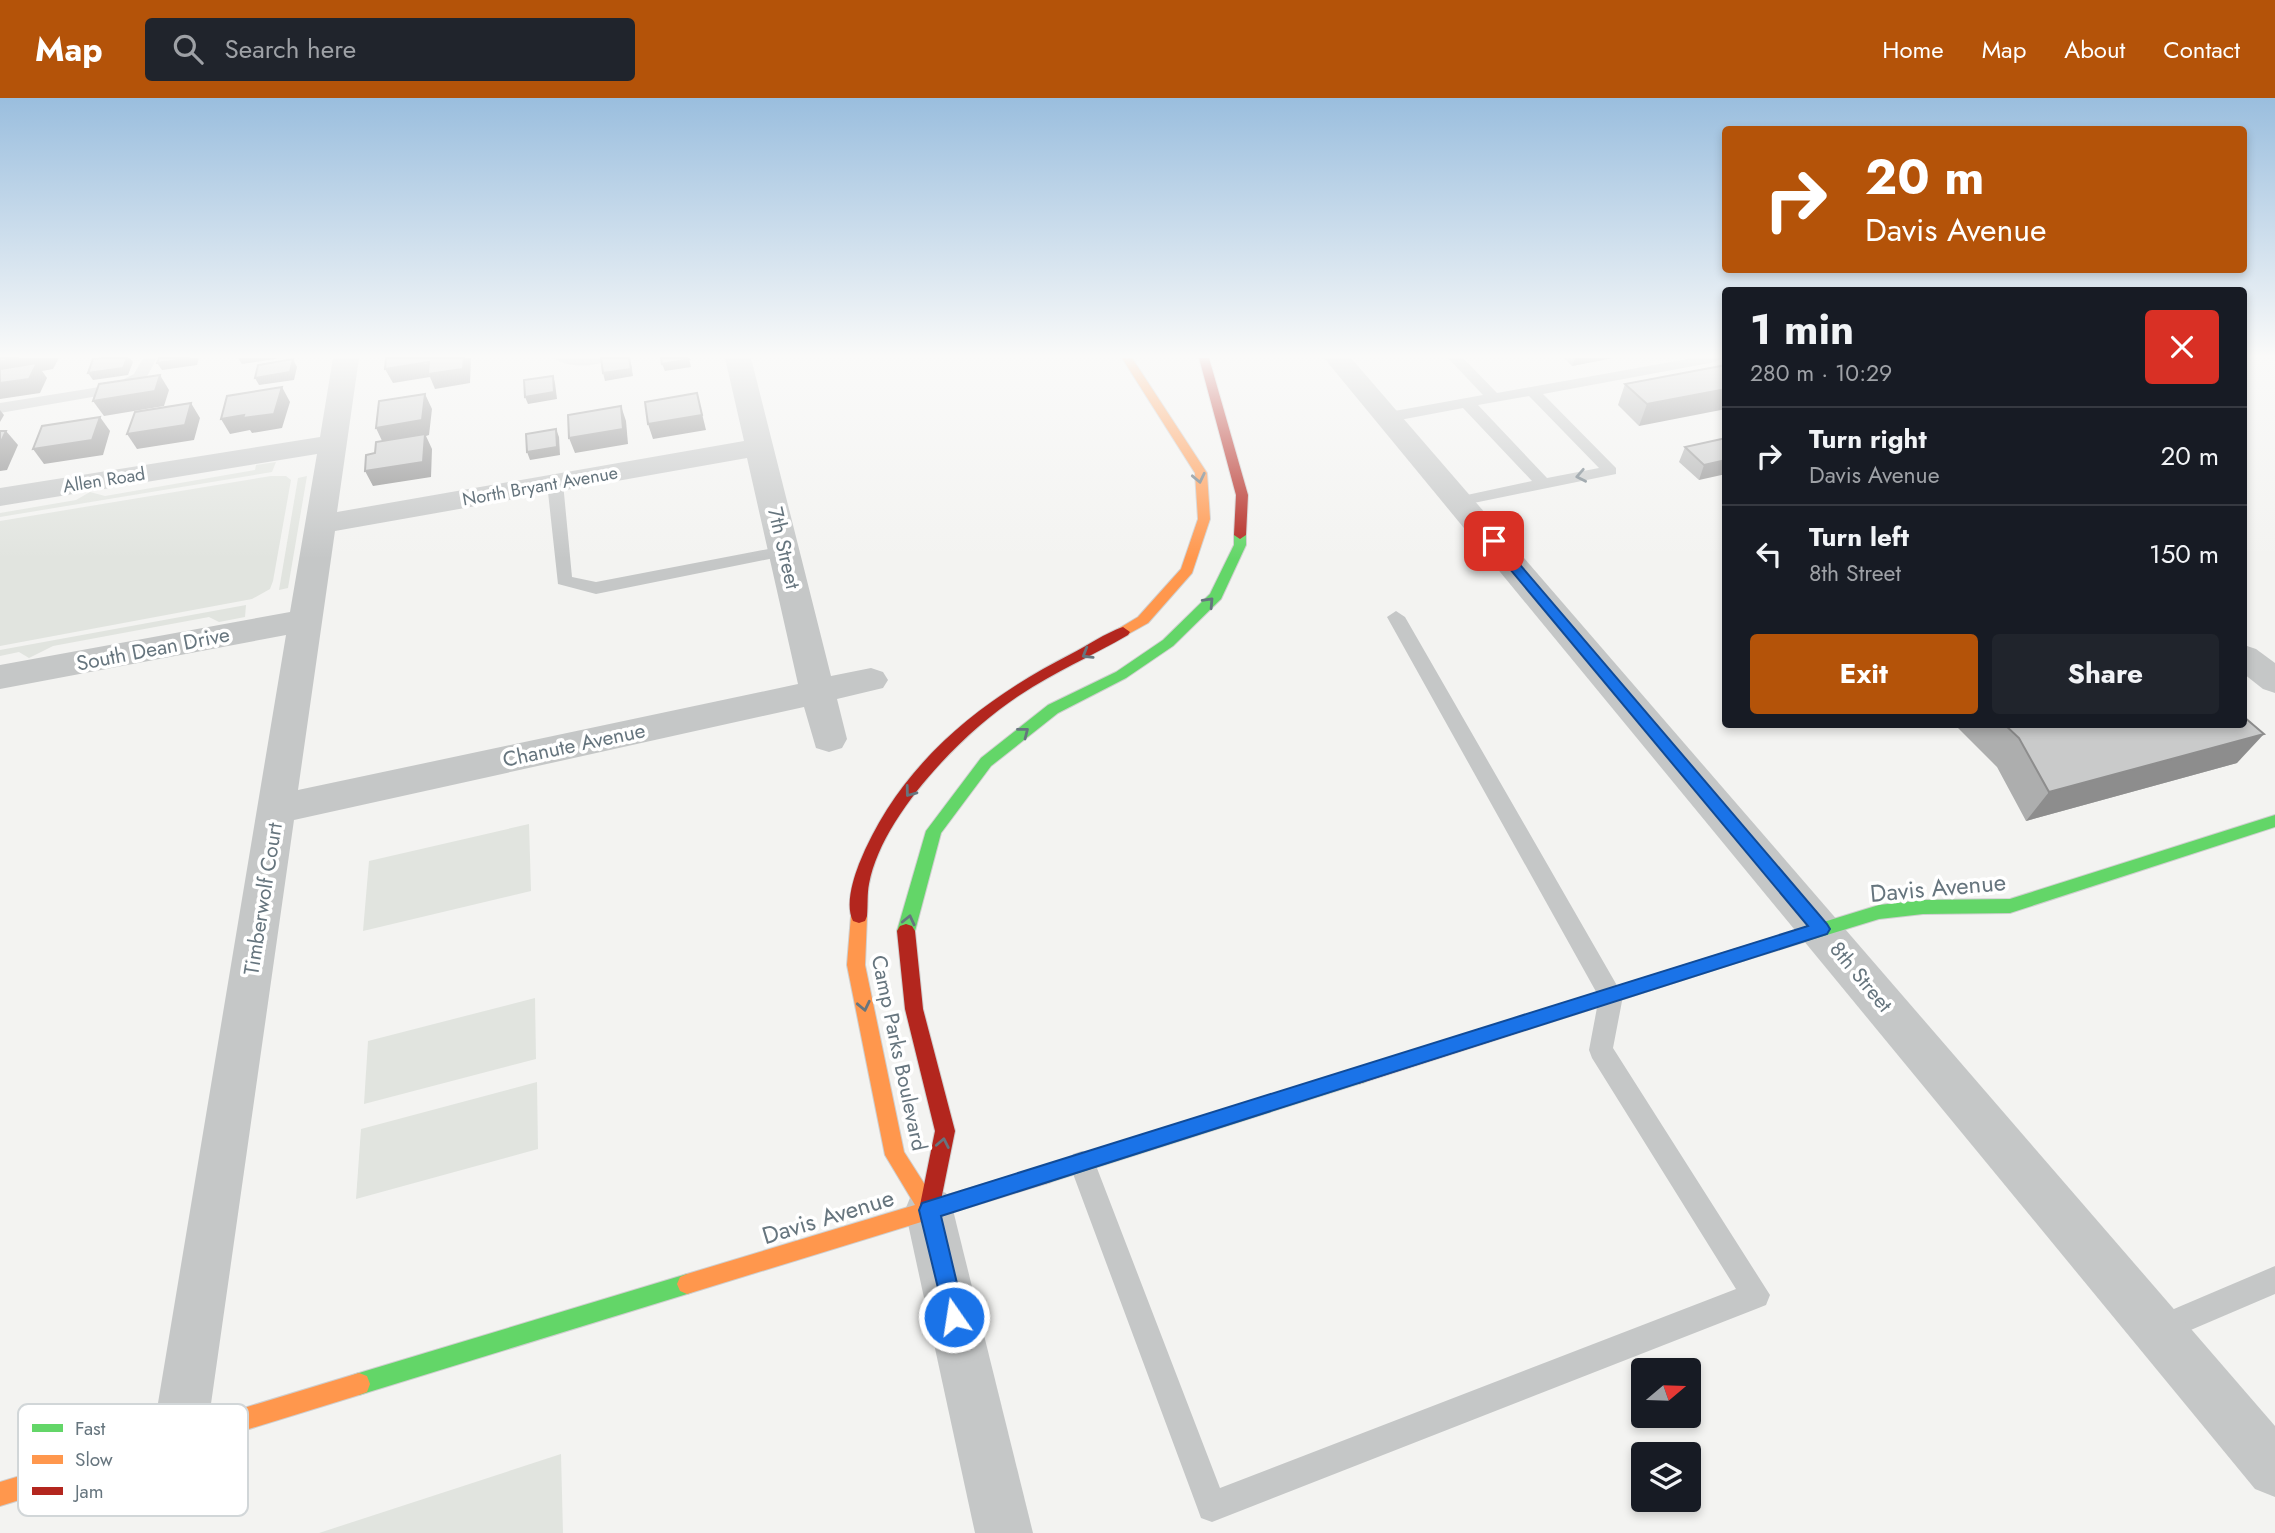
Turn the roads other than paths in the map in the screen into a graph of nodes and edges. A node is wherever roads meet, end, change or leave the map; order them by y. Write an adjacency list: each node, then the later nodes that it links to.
1 (336, 425): 8 (street, Timberwolf Court)
2 (755, 425): 9 (street, 7th Street)
3 (1170, 425): 29 (street, Camp Parks Boulevard, one-way to 29)
4 (1222, 425): 29 (street, Camp Parks Boulevard, one-way to 4)
5 (1396, 425): 13 (street, 8th Street)
6 (1488, 425): 11 (lane)
7 (1566, 425): 11 (lane, one-way to 11)
8 (333, 443): 12 (street, Allen Road); 14 (street, Timberwolf Court)
9 (760, 447): 10 (street, North Bryant Avenue); 15 (street, 7th Street)
10 (555, 483): 14 (street, North Bryant Avenue); 15 (lane)
11 (1543, 484): 13 (lane)
12 (0, 497)
13 (1459, 501): 26 (street, 8th Street)
14 (320, 524): 17 (street, Timberwolf Court)
15 (784, 551): 22 (street, 7th Street)
16 (1396, 617): 27 (lane)
17 (306, 620): 19 (street, South Dean Drive); 24 (street, Timberwolf Court)
18 (2247, 659): 21 (street)
19 (0, 677)
20 (871, 680): 22 (street, Chanute Avenue)
21 (2275, 681)
22 (818, 692): 23 (street, 7th Street); 24 (street, Chanute Avenue)
23 (829, 739)
24 (277, 809): 32 (street, Timberwolf Court)
25 (2275, 821): 26 (street, Davis Avenue)
26 (1821, 929): 27 (street, Davis Avenue); 31 (street, 8th Street)
27 (1611, 996): 28 (street, Davis Avenue); 28 (lane)
28 (1083, 1163): 29 (street, Davis Avenue)
29 (929, 1210): 33 (street, Davis Avenue); 37 (street)
30 (2275, 1280): 31 (lane)
31 (2158, 1330): 34 (street, 8th Street)
32 (184, 1404)
33 (248, 1418)
34 (2275, 1469)
35 (18, 1488): 36 (street, Davis Avenue)
36 (0, 1494)
37 (1004, 1533)

